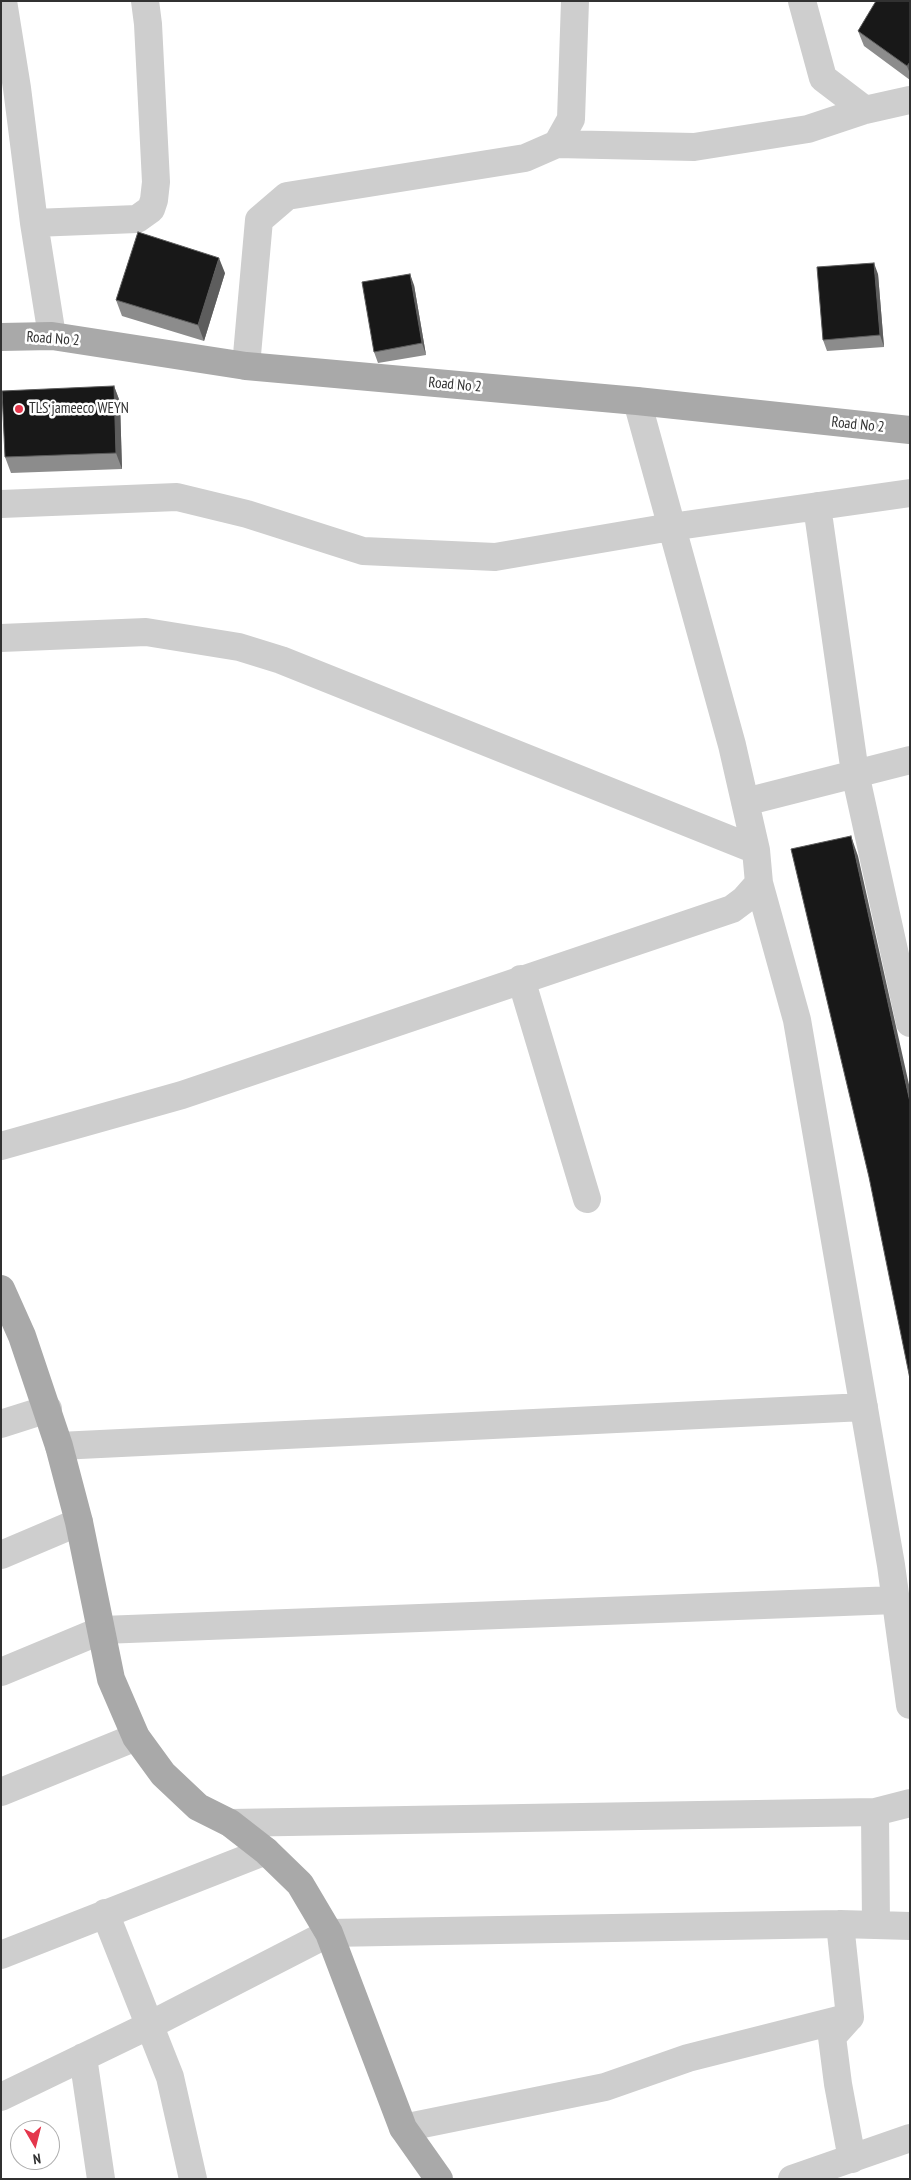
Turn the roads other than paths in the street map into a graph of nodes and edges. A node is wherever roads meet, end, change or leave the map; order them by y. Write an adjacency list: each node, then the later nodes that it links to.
1 (3, 1): 5 (street)
2 (144, 1): 9 (street)
3 (574, 1): 8 (street)
4 (802, 1): 7 (street)
5 (9, 89): 9 (street)
6 (910, 100): 7 (street)
7 (865, 110): 8 (street)
8 (557, 144): 12 (street)
9 (34, 223): 10 (street)
10 (52, 336): 11 (main road, Road No 2); 12 (main road, Road No 2)
11 (1, 337)
12 (246, 366): 13 (main road, Road No 2)
13 (637, 401): 14 (main road, Road No 2); 18 (street)
14 (910, 430)
15 (910, 493): 17 (street)
16 (1, 504): 18 (street)
17 (817, 506): 18 (street); 21 (street)
18 (671, 526): 22 (street)
19 (1, 638): 23 (street)
20 (910, 760): 21 (street)
21 (855, 773): 22 (street); 26 (street)
22 (745, 802): 23 (street)
23 (756, 850): 24 (street)
24 (759, 883): 25 (street); 30 (street)
25 (521, 979): 27 (street); 28 (street)
26 (910, 1023)
27 (1, 1146)
28 (587, 1199)
29 (1, 1290): 31 (main road)
30 (864, 1407): 33 (street); 36 (street)
31 (48, 1409): 32 (street); 33 (main road)
32 (1, 1424)
33 (59, 1446): 34 (main road)
34 (79, 1522): 35 (street); 38 (main road)
35 (1, 1555)
36 (900, 1564): 37 (street)
37 (896, 1600): 38 (street); 40 (street)
38 (102, 1630): 39 (street); 41 (main road)
39 (1, 1672)
40 (910, 1705)
41 (136, 1737): 42 (street); 45 (main road)
42 (1, 1792)
43 (910, 1803): 44 (street)
44 (875, 1812): 45 (street); 49 (street)
45 (230, 1823): 46 (main road)
46 (266, 1851): 47 (street); 51 (main road)
47 (105, 1913): 52 (street); 54 (street)
48 (840, 1924): 49 (street); 51 (street); 53 (street)
49 (876, 1924): 50 (street)
50 (910, 1926)
51 (329, 1933): 54 (street); 57 (main road)
52 (1, 1955)
53 (850, 2017): 57 (street); 59 (street)
54 (150, 2025): 55 (street); 61 (street)
55 (83, 2057): 56 (street); 60 (street)
56 (1, 2097)
57 (403, 2128): 62 (main road)
58 (910, 2138): 59 (street)
59 (852, 2159): 63 (street)
60 (101, 2179)
61 (193, 2179)
62 (439, 2179)
63 (792, 2179)

